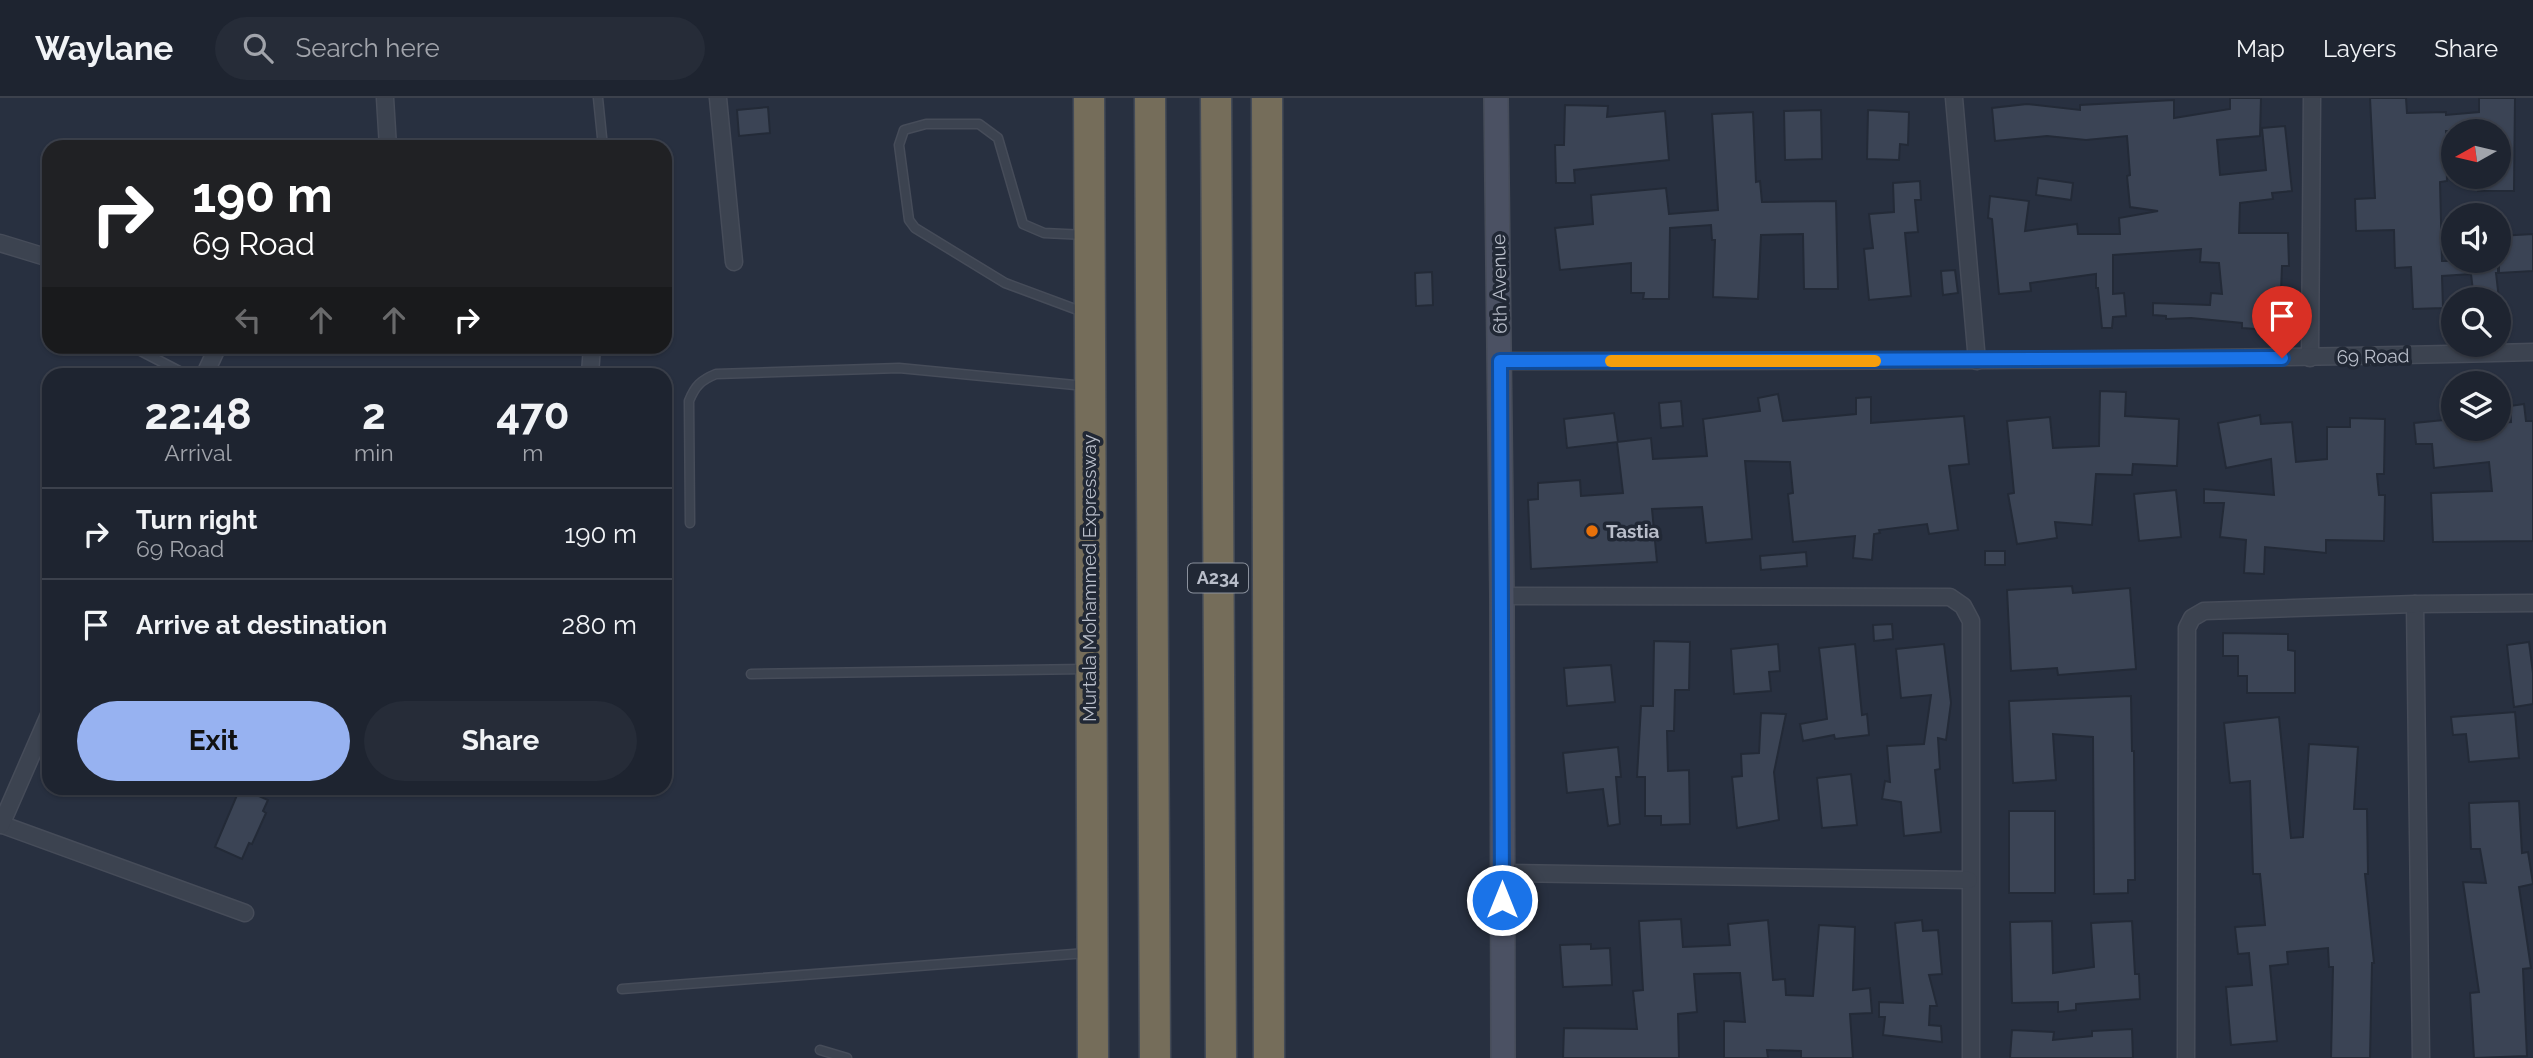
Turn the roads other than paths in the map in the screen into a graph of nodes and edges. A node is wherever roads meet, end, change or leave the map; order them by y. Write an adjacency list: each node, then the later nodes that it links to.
1 (385, 98): 12 (street)
2 (598, 98): 13 (lane)
3 (718, 98): 18 (street)
4 (1089, 98): 15 (highway, Murtala Mohammed Expressway)
5 (1150, 98): 43 (highway)
6 (1216, 98): 44 (highway, A234)
7 (1267, 98): 14 (highway)
8 (1283, 98): 14 (highway)
9 (1496, 98): 23 (street, 6th Avenue)
10 (1954, 98): 24 (street)
11 (2312, 98): 22 (street)
12 (388, 140)
13 (602, 140)
14 (1267, 192): 45 (highway)
15 (1089, 235): 19 (highway, Murtala Mohammed Expressway); 19 (lane)
16 (0, 243): 17 (street)
17 (42, 256)
18 (734, 262)
19 (1089, 314): 26 (highway, Murtala Mohammed Expressway)
20 (2533, 352): 22 (street, 69 Road)
21 (146, 354): 25 (lane)
22 (2310, 358): 24 (street, 69 Road)
23 (1500, 361): 24 (street, 69 Road); 28 (street, 6th Avenue)
24 (1977, 361)
25 (173, 368)
26 (1088, 386): 27 (lane); 31 (highway, Murtala Mohammed Expressway)
27 (690, 523)
28 (1502, 596): 35 (street, 6th Avenue); 36 (street)
29 (2533, 603): 30 (street)
30 (2415, 604): 48 (street); 49 (street)
31 (1090, 669): 32 (lane); 38 (highway, Murtala Mohammed Expressway)
32 (751, 674)
33 (42, 731): 34 (street)
34 (1, 824): 37 (street)
35 (1502, 873): 36 (street); 46 (street, 6th Avenue)
36 (1969, 880): 47 (street)
37 (246, 913)
38 (1092, 953): 39 (lane); 42 (highway, Murtala Mohammed Expressway)
39 (622, 989)
40 (820, 1050): 41 (lane)
41 (847, 1058)
42 (1093, 1058)
43 (1154, 1058)
44 (1221, 1058)
45 (1269, 1058)
46 (1503, 1058)
47 (1971, 1058)
48 (2186, 1058)
49 (2421, 1058)

